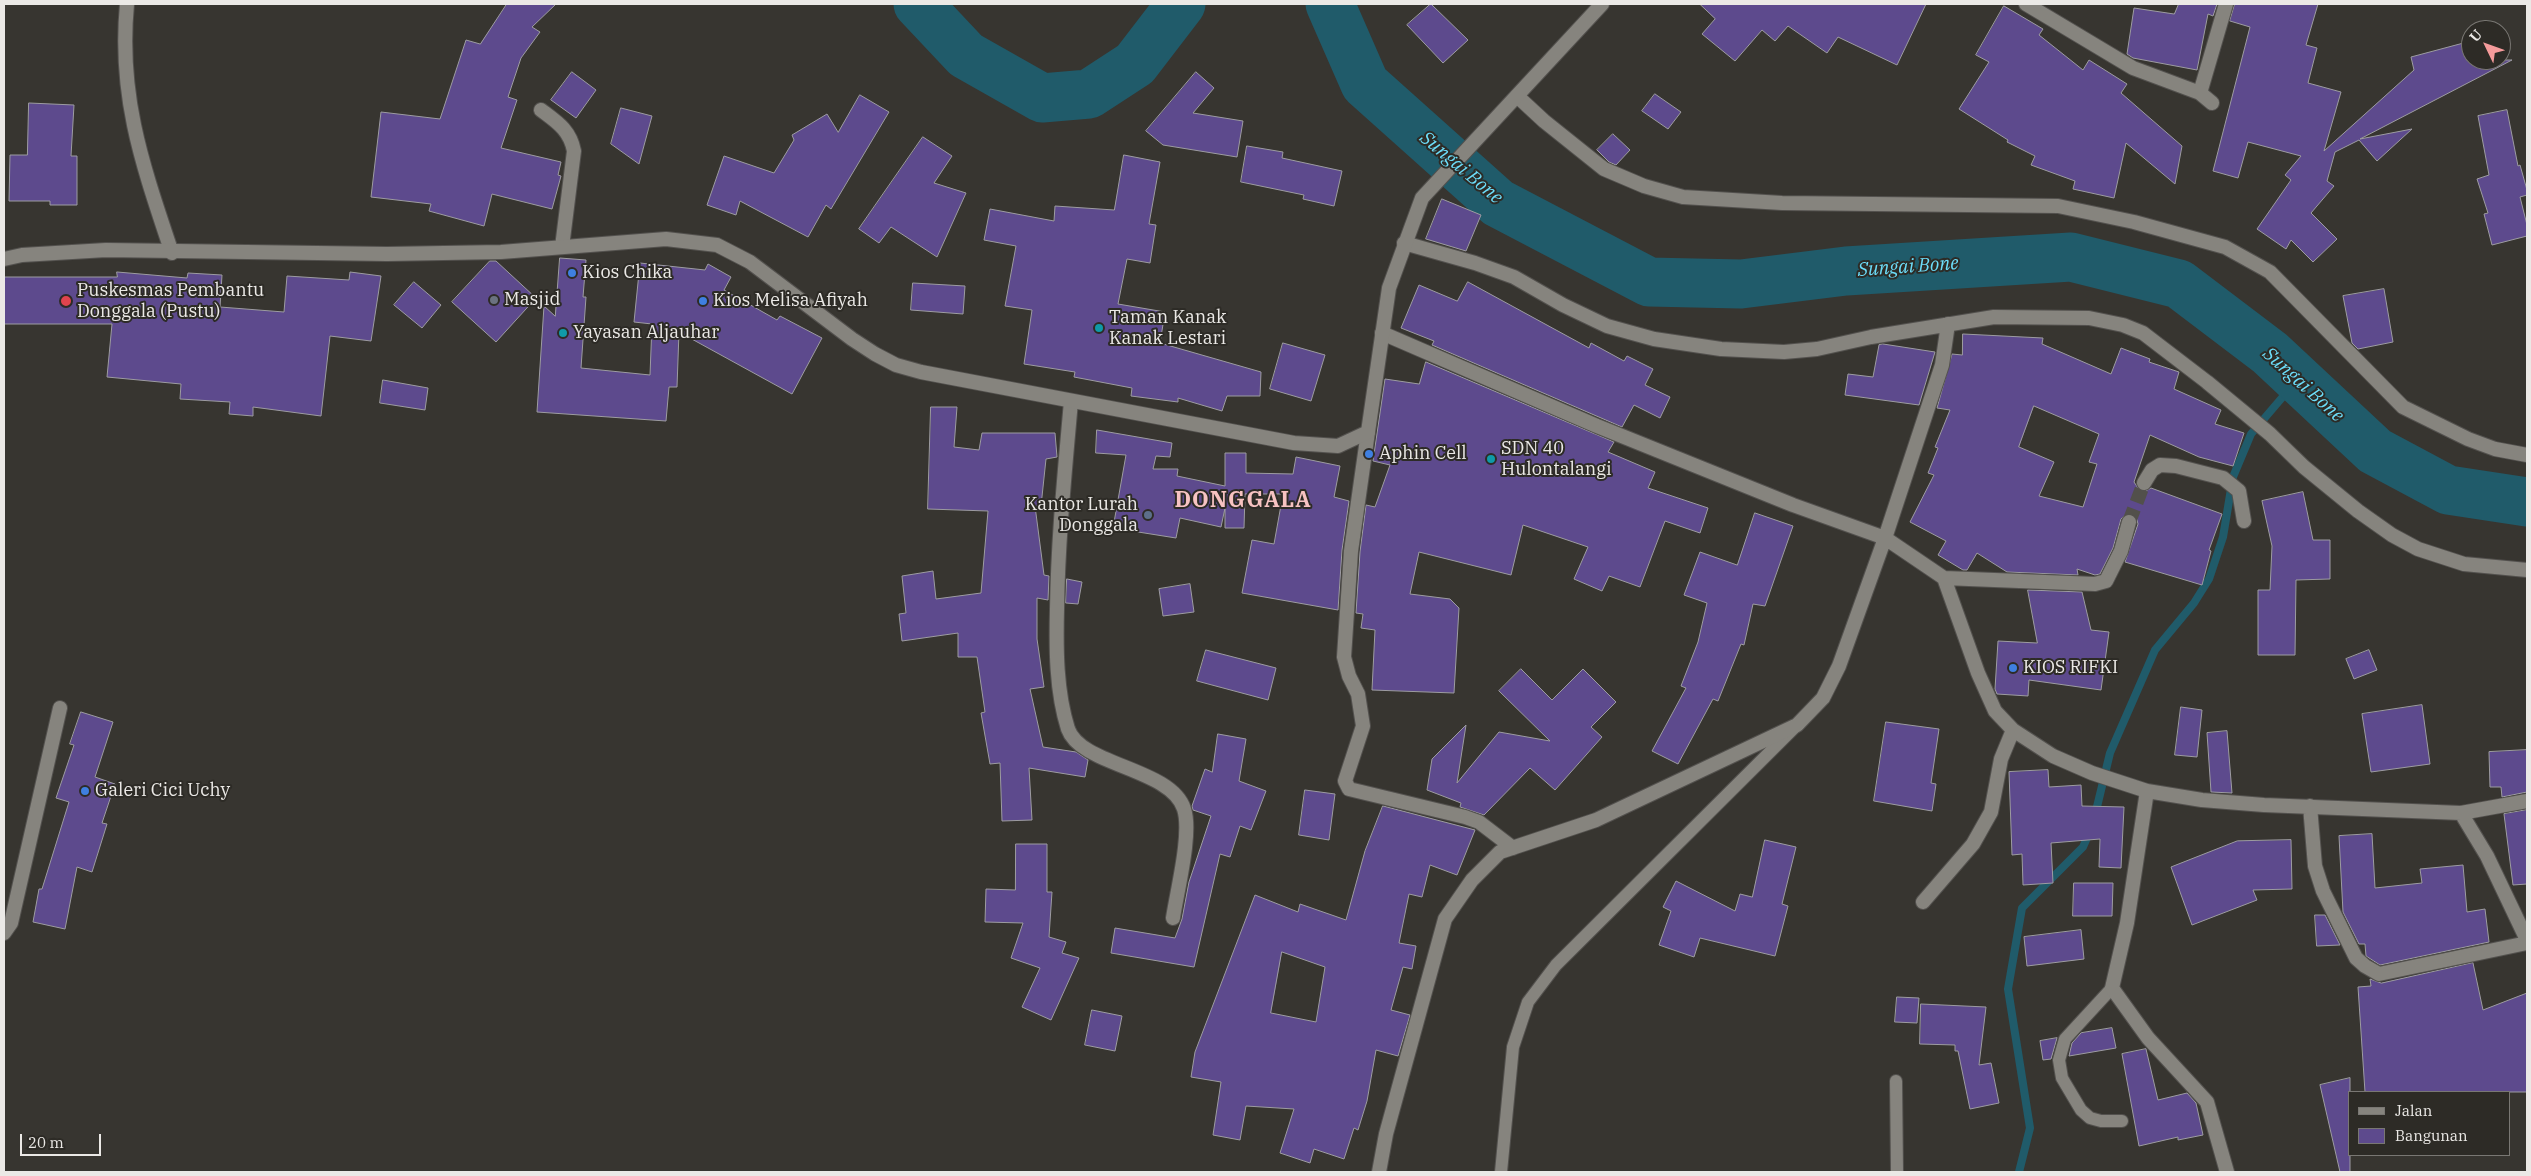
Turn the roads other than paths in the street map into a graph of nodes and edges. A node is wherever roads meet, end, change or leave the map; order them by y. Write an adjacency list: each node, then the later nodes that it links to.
1 (127, 4): 11 (street)
2 (1602, 4): 6 (street)
3 (2026, 4): 5 (street)
4 (2226, 4): 5 (street)
5 (2200, 92): 7 (street)
6 (1514, 100): 9 (street); 17 (street)
7 (2212, 103)
8 (541, 110): 10 (street)
9 (1404, 244): 13 (street); 14 (street)
10 (562, 247): 11 (street); 15 (street)
11 (172, 252): 12 (street)
12 (4, 259)
13 (1948, 324): 21 (street); 22 (street)
14 (1382, 333): 16 (street); 21 (street)
15 (1071, 400): 16 (street); 33 (street)
16 (1368, 432): 31 (street)
17 (2527, 455)
18 (2144, 483): 19 (street)
19 (2244, 521)
20 (2129, 522): 23 (street)
21 (1885, 538): 23 (street); 25 (street)
22 (2527, 570)
23 (1944, 578): 26 (street)
24 (60, 708): 34 (street)
25 (1797, 726): 31 (street); 40 (lane)
26 (2013, 730): 27 (street); 32 (street)
27 (2147, 790): 29 (street); 36 (street)
28 (2527, 801): 30 (street)
29 (2310, 806): 30 (street); 35 (street)
30 (2461, 813): 35 (street)
31 (1513, 848): 39 (street)
32 (1923, 902)
33 (1172, 918)
34 (4, 933)
35 (2527, 942)
36 (2112, 988): 38 (lane); 42 (street)
37 (1896, 1081): 41 (lane)
38 (2122, 1121)
39 (1379, 1172)
40 (1501, 1172)
41 (1897, 1172)
42 (2227, 1172)

